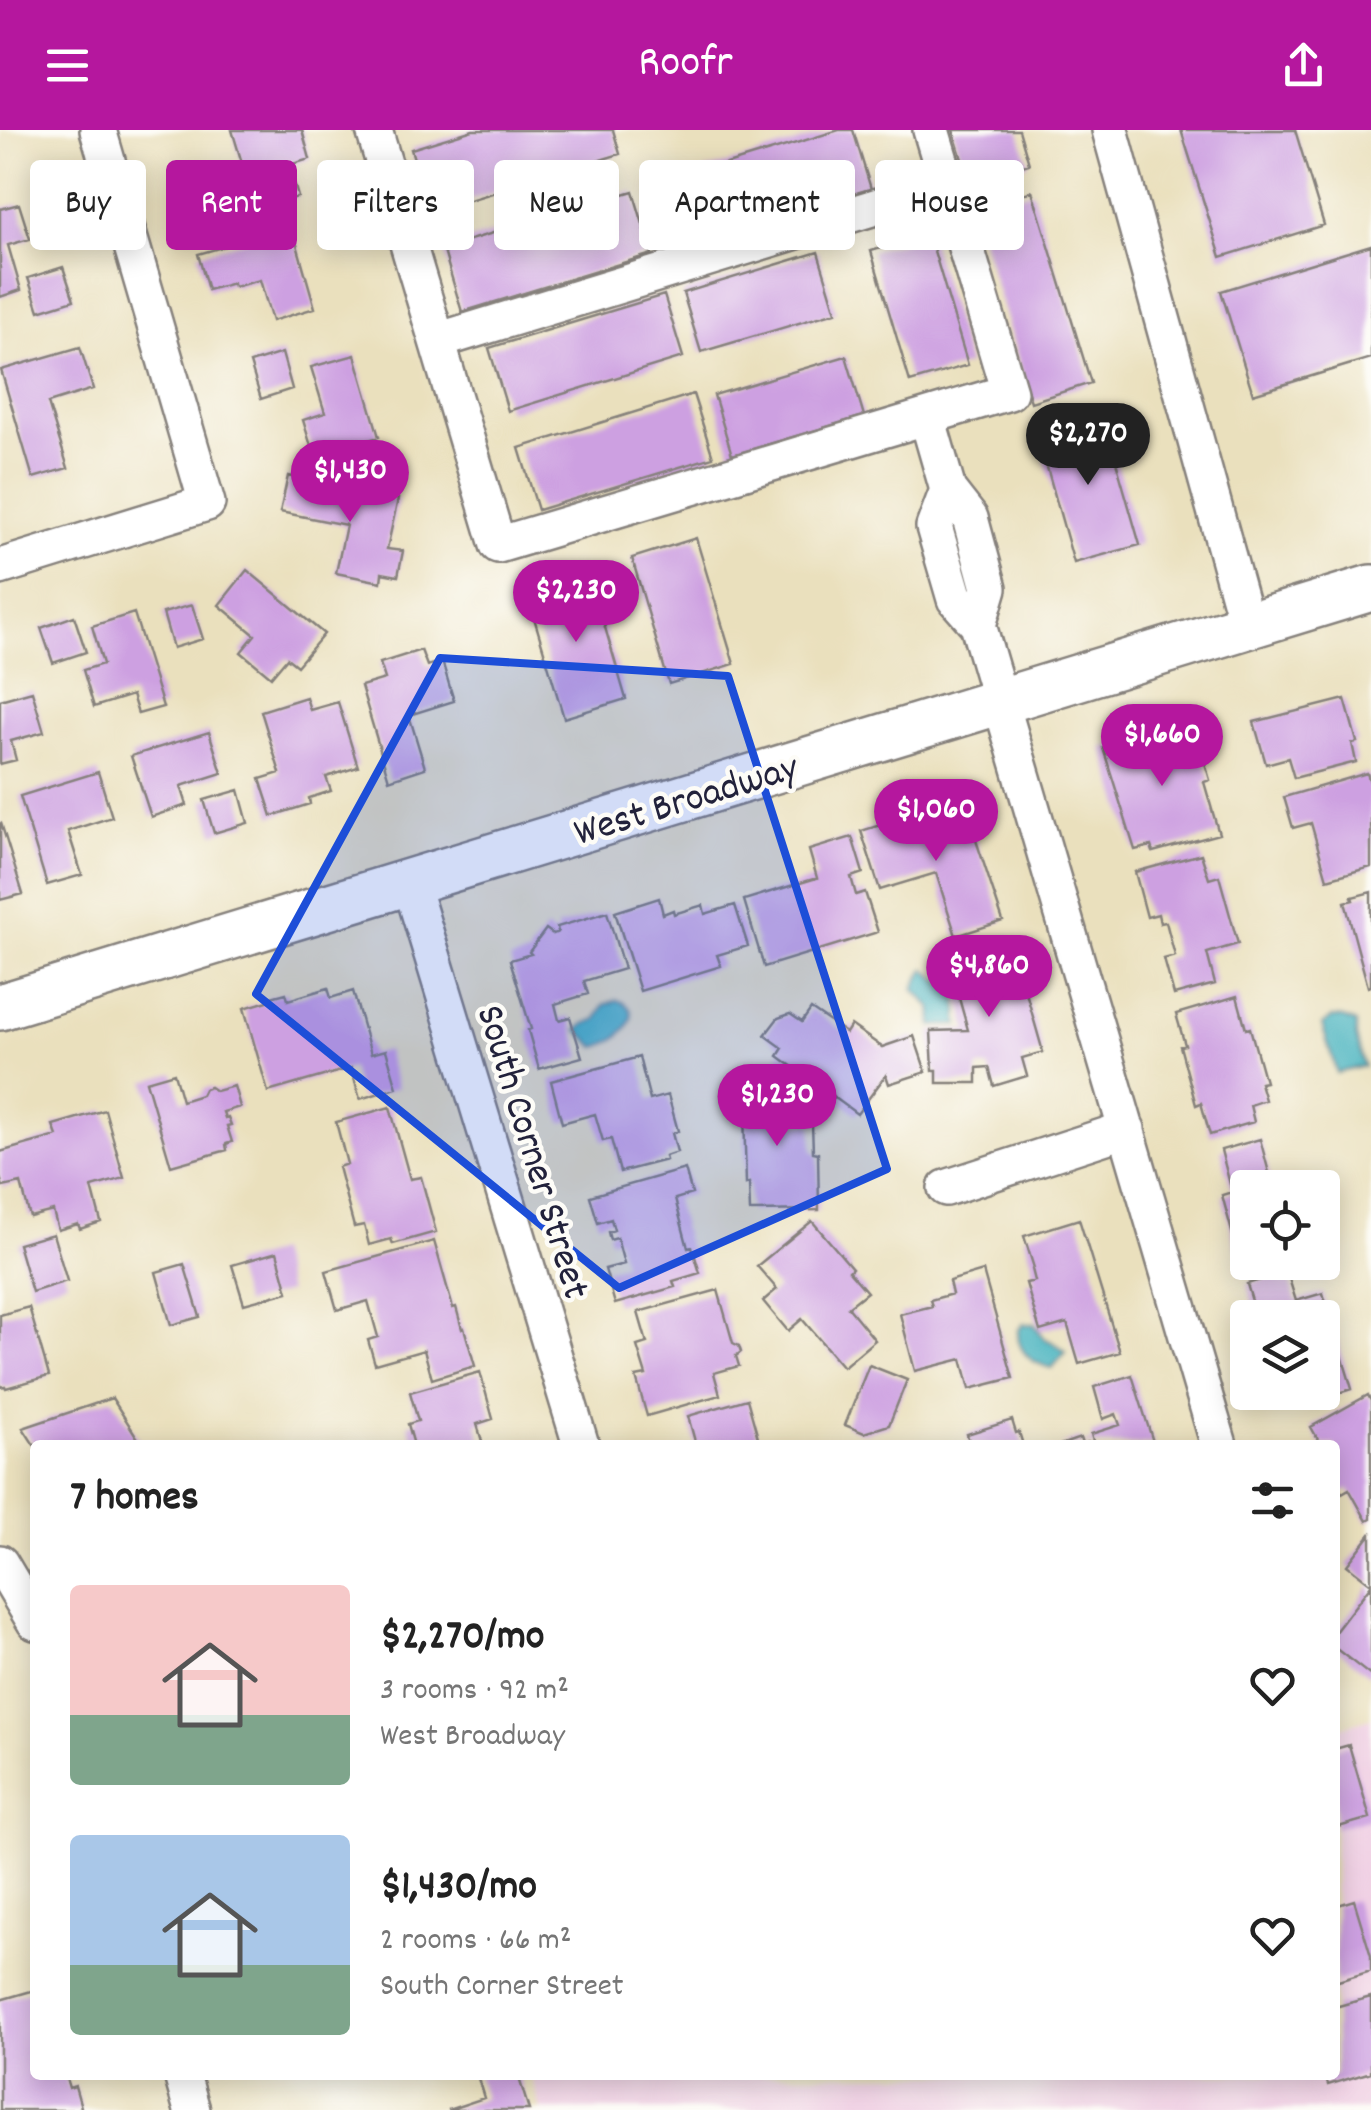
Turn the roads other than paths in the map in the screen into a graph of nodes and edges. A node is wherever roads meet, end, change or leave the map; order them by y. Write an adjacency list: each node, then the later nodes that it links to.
1 (98, 130): 10 (street)
2 (931, 130): 5 (street)
3 (1110, 130): 12 (street)
4 (381, 132): 8 (street)
5 (940, 160)
6 (875, 207): 8 (street)
7 (967, 250): 9 (street)
8 (437, 341): 9 (street)
9 (926, 417): 13 (street)
10 (0, 567)
11 (1371, 588): 12 (main road, West Broadway)
12 (1247, 626): 13 (main road, West Broadway)
13 (1000, 701): 14 (main road, West Broadway); 16 (street)
14 (410, 882): 15 (main road, West Broadway); 18 (street, South Corner Street)
15 (0, 1007)
16 (1127, 1129): 17 (street); 19 (street)
17 (946, 1188)
18 (579, 1440)
19 (1219, 1440)
20 (0, 1563): 21 (street)
21 (30, 1614)
22 (183, 2080): 23 (street)
23 (192, 2110)

